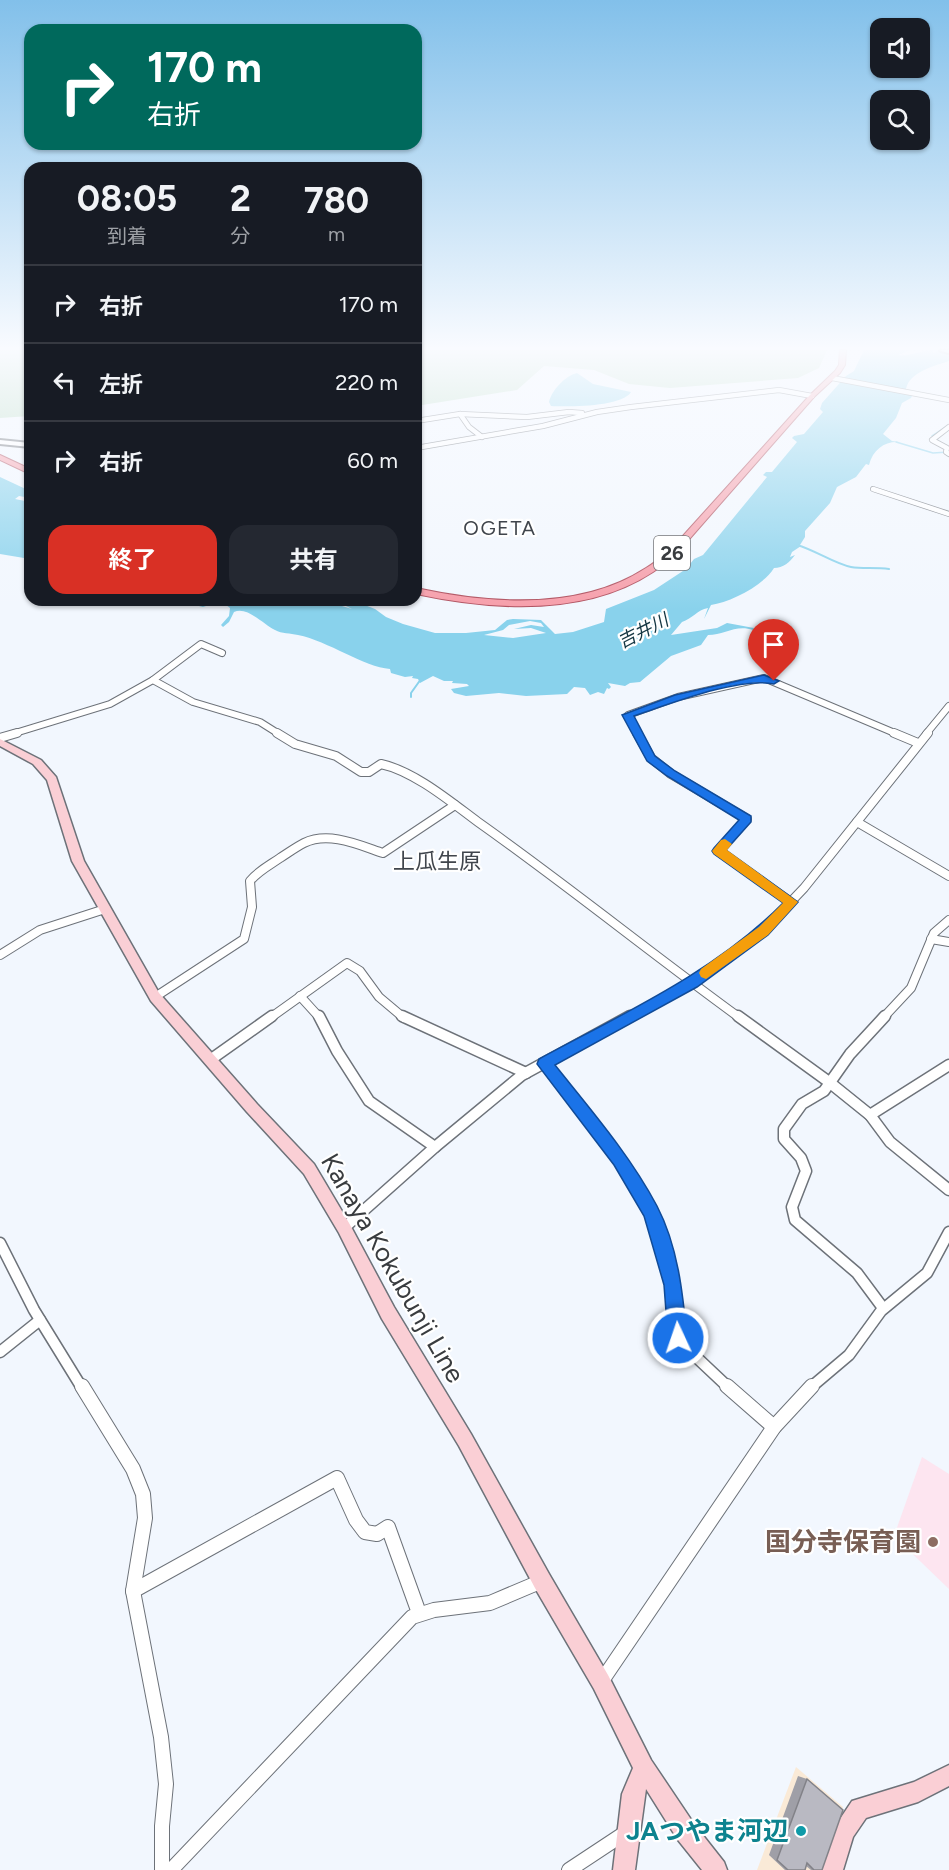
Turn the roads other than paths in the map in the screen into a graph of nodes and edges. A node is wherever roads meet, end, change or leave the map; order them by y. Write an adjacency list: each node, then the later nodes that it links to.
1 (480, 437): 6 (street)
2 (775, 437): 12 (main road, 26)
3 (936, 437): 7 (street)
4 (0, 442): 5 (street)
5 (24, 444)
6 (422, 447)
7 (949, 454)
8 (0, 457): 9 (main road)
9 (24, 469)
10 (873, 489): 11 (street)
11 (949, 514)
12 (422, 592)
13 (222, 653): 14 (street)
14 (153, 680): 16 (street); 18 (street)
15 (949, 706): 17 (street)
16 (0, 740): 22 (main road, Kanaya Kokubunji Line)
17 (918, 743): 19 (street); 21 (street)
18 (454, 805): 27 (street); 29 (street)
19 (857, 822): 20 (street); 21 (street)
20 (949, 876)
21 (792, 902): 27 (street)
22 (105, 909): 26 (street); 29 (main road, Kanaya Kokubunji Line)
23 (949, 920): 24 (street)
24 (931, 939): 25 (street); 34 (street)
25 (949, 942)
26 (0, 954)
27 (692, 983): 31 (street); 34 (street)
28 (300, 996): 30 (street); 33 (street); 36 (street)
29 (155, 997): 30 (main road, Kanaya Kokubunji Line)
30 (210, 1060): 38 (main road, Kanaya Kokubunji Line)
31 (545, 1064): 33 (street); 44 (street)
32 (949, 1065): 35 (street)
33 (526, 1073): 36 (street)
34 (829, 1082): 35 (street); 41 (street)
35 (870, 1115): 37 (street)
36 (435, 1147): 38 (street)
37 (949, 1190)
38 (344, 1228): 45 (main road, Kanaya Kokubunji Line)
39 (949, 1232): 41 (street)
40 (0, 1243): 42 (street)
41 (883, 1308): 44 (street)
42 (40, 1320): 43 (street); 46 (street)
43 (0, 1352)
44 (774, 1427): 48 (street)
45 (542, 1581): 47 (street); 48 (main road, Kanaya Kokubunji Line)
46 (133, 1591): 47 (street); 52 (street)
47 (419, 1613): 53 (street)
48 (601, 1682): 49 (main road, Kanaya Kokubunji Line)
49 (644, 1767): 51 (main road); 56 (main road, Kanaya Kokubunji Line)
50 (949, 1775): 57 (main road)
51 (628, 1832): 54 (street); 55 (main road)
52 (162, 1870)
53 (171, 1870)
54 (569, 1870)
55 (624, 1870)
56 (716, 1870)
57 (832, 1870)

